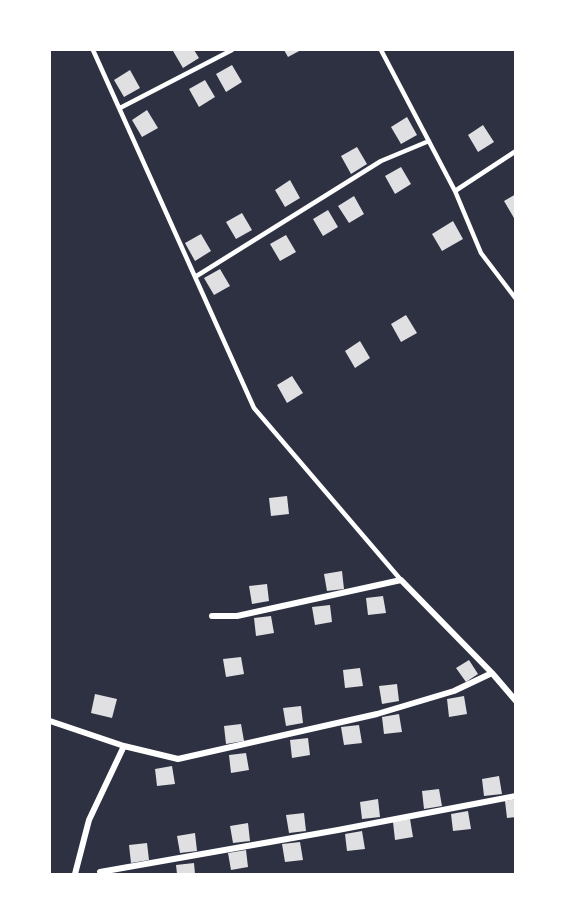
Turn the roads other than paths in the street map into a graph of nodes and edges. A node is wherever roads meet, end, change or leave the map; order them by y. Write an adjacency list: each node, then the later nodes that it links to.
1 (93, 50): 4 (lane)
2 (232, 50): 4 (lane)
3 (381, 50): 5 (lane)
4 (120, 108): 8 (lane)
5 (429, 141): 7 (lane); 8 (lane)
6 (516, 151): 7 (lane)
7 (455, 191): 9 (lane)
8 (195, 277): 10 (lane)
9 (516, 299)
10 (401, 580): 11 (street); 12 (street)
11 (212, 616)
12 (492, 673): 13 (street); 15 (street)
13 (516, 700)
14 (50, 721): 15 (street)
15 (124, 746): 18 (street)
16 (516, 796): 17 (street)
17 (100, 872)
18 (75, 874)

